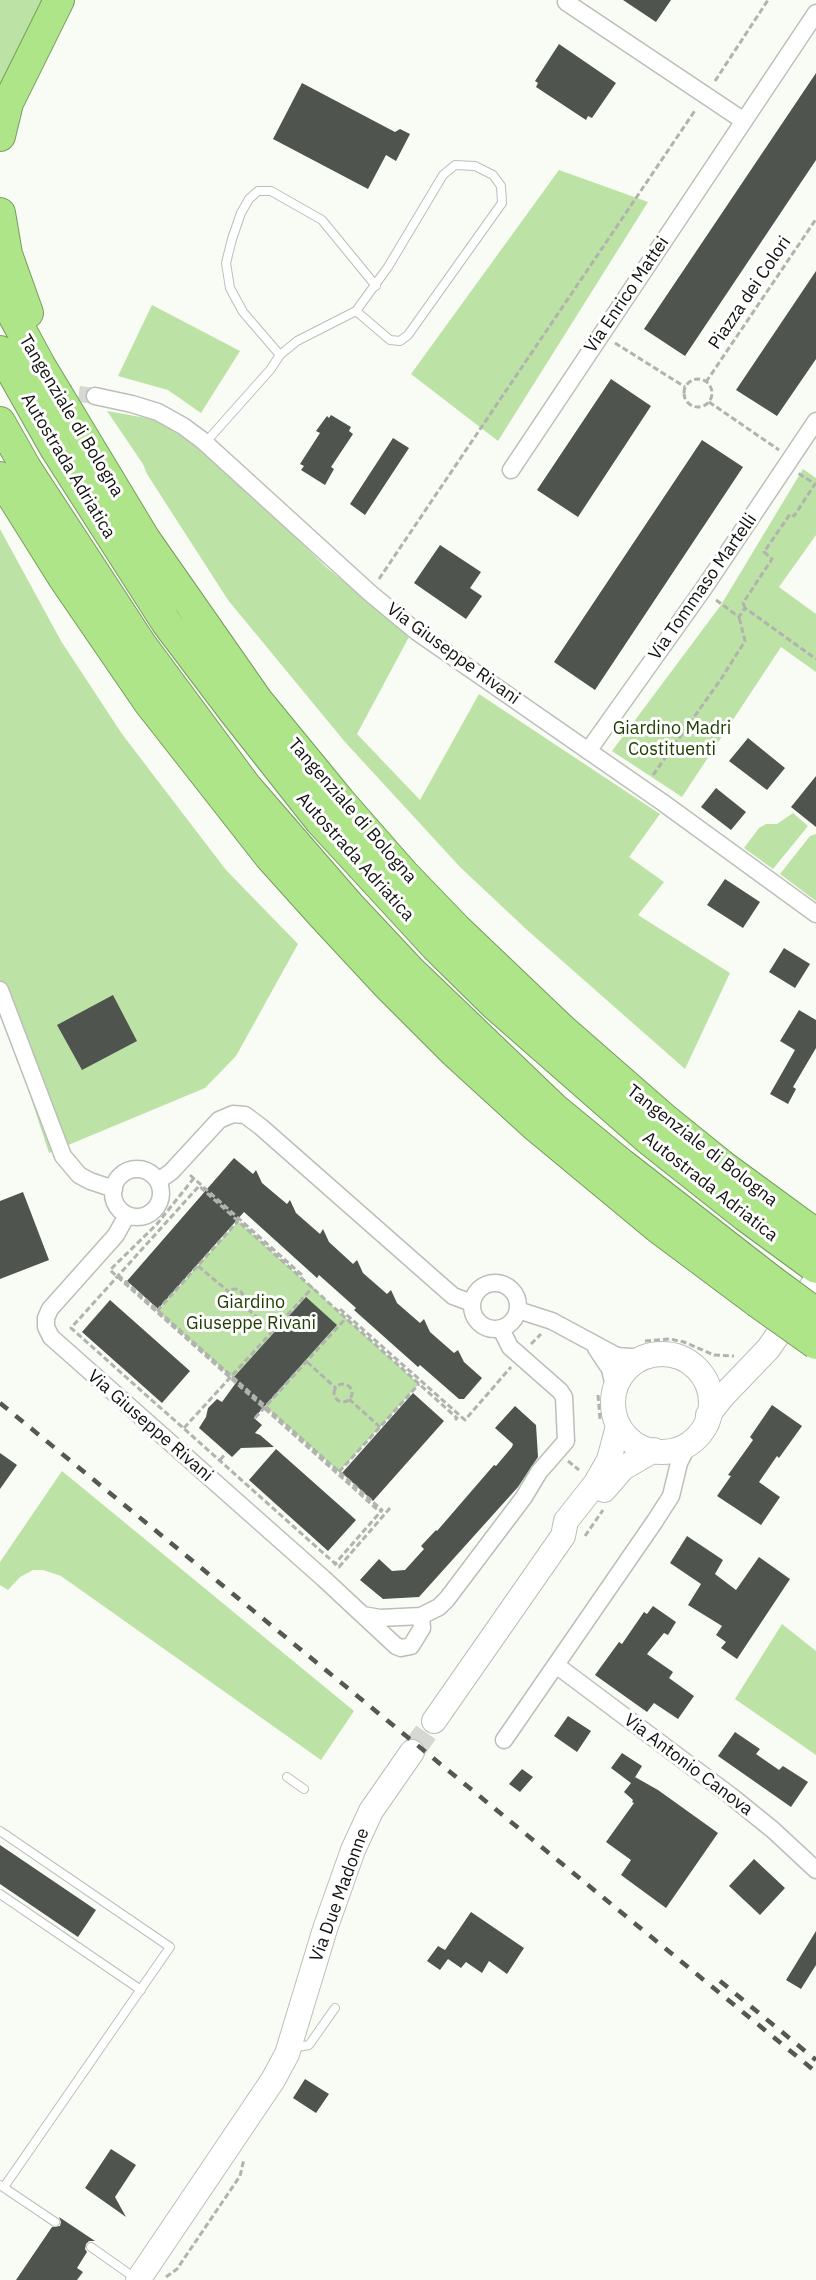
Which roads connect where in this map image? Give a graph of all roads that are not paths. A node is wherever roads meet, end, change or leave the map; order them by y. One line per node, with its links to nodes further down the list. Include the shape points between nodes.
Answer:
1 (59, 0): 5 (highway, via 8,104)
2 (566, 2): 4 (street)
3 (816, 13): 4 (street, Via Enrico Mattei)
4 (744, 121): 16 (street, Via Enrico Mattei)
5 (0, 136)
6 (0, 213): 18 (highway, via 7,254 24,306 53,364 163,550)
7 (376, 286): 9 (lane); 9 (lane, via 443,175 455,165 475,165 494,175 501,186 502,203 408,335 400,341 390,340); 11 (lane, via 322,220 271,191 258,190 241,213 226,263 230,288 243,312)
8 (0, 291): 18 (highway, Tangenziale di Bologna, via 93,454)
9 (356, 310): 11 (lane, via 297,341)
10 (0, 351): 25 (highway, Autostrada Adriatica, via 56,450 166,622 278,770 328,829 496,1006 649,1140 745,1216)
11 (280, 355): 15 (lane)
12 (95, 396): 15 (street, Via Giuseppe Rivani, via 158,412)
13 (816, 421): 19 (street, Via Tommaso Martelli)
14 (0, 422): 28 (highway, Autostrada Adriatica, via 141,644 246,786 350,906 410,970 554,1108)
15 (205, 443): 19 (street, Via Giuseppe Rivani, via 417,632)
16 (511, 470)
17 (0, 477): 28 (highway, via 149,703 261,846 390,988 535,1126 658,1228)
18 (174, 581): 25 (highway, Tangenziale di Bologna, via 258,701 397,866 456,928 603,1066)
19 (588, 751): 20 (street, Via Giuseppe Rivani)
20 (816, 914)
21 (0, 990): 23 (street, via 63,1156 79,1175)
22 (158, 1181): 23 (street, via 147,1171 133,1169 118,1178); 24 (street, via 161,1197 154,1210 141,1217); 29 (street, via 219,1119 245,1115 453,1296)
23 (114, 1189): 24 (street, via 116,1205)
24 (127, 1215): 45 (street, Via Giuseppe Rivani, via 116,1235 50,1310 46,1327 51,1337)
25 (806, 1238): 26 (highway, Autostrada Adriatica)
26 (816, 1268)
27 (816, 1280): 36 (main road, via 768,1349)
28 (764, 1291): 31 (highway, Autostrada Adriatica, bridge); 33 (highway, bridge)
29 (472, 1303): 30 (street, via 474,1295 486,1284 503,1284 515,1294); 32 (street, via 478,1323)
30 (518, 1310): 32 (street, via 511,1323); 34 (street, via 552,1321)
31 (816, 1313)
32 (501, 1329): 46 (street, via 507,1343 564,1397 567,1438 447,1599)
33 (816, 1344)
34 (594, 1345): 35 (street, via 617,1356); 38 (street, via 610,1369)
35 (643, 1350): 37 (main road); 38 (main road)
36 (746, 1359): 37 (main road, via 745,1368 725,1371); 39 (main road)
37 (692, 1363): 39 (main road, via 704,1377 710,1394)
38 (606, 1391): 40 (main road, via 612,1403)
39 (708, 1415): 41 (main road, via 699,1435)
40 (610, 1425): 42 (main road, via 633,1442); 44 (main road, via 609,1460 566,1521)
41 (688, 1443): 42 (main road, via 670,1451); 43 (street)
42 (655, 1451): 43 (street, via 669,1476); 44 (main road, via 617,1473 576,1530)
43 (666, 1504): 47 (street)
44 (563, 1536): 48 (main road)
45 (363, 1614): 46 (street, via 380,1618); 46 (street, Via Giuseppe Rivani, via 402,1648 411,1646 420,1634)
46 (421, 1616)
47 (556, 1665): 49 (street); 54 (street, Via Antonio Canova, via 740,1803)
48 (434, 1721)
49 (504, 1740)
50 (412, 1752): 58 (main road, Via Due Madonne, via 371,1811 353,1850)
51 (286, 1777): 52 (lane)
52 (304, 1789)
53 (0, 1831): 56 (lane, via 170,1947)
54 (816, 1870)
55 (0, 1894): 56 (lane)
56 (141, 1990): 59 (lane)
57 (335, 2008): 58 (lane, via 309,2045)
58 (289, 2048): 62 (main road, Via Due Madonne, via 273,2080)
59 (2, 2186): 60 (lane)
60 (55, 2222)
61 (91, 2247): 62 (lane)
62 (138, 2280)

